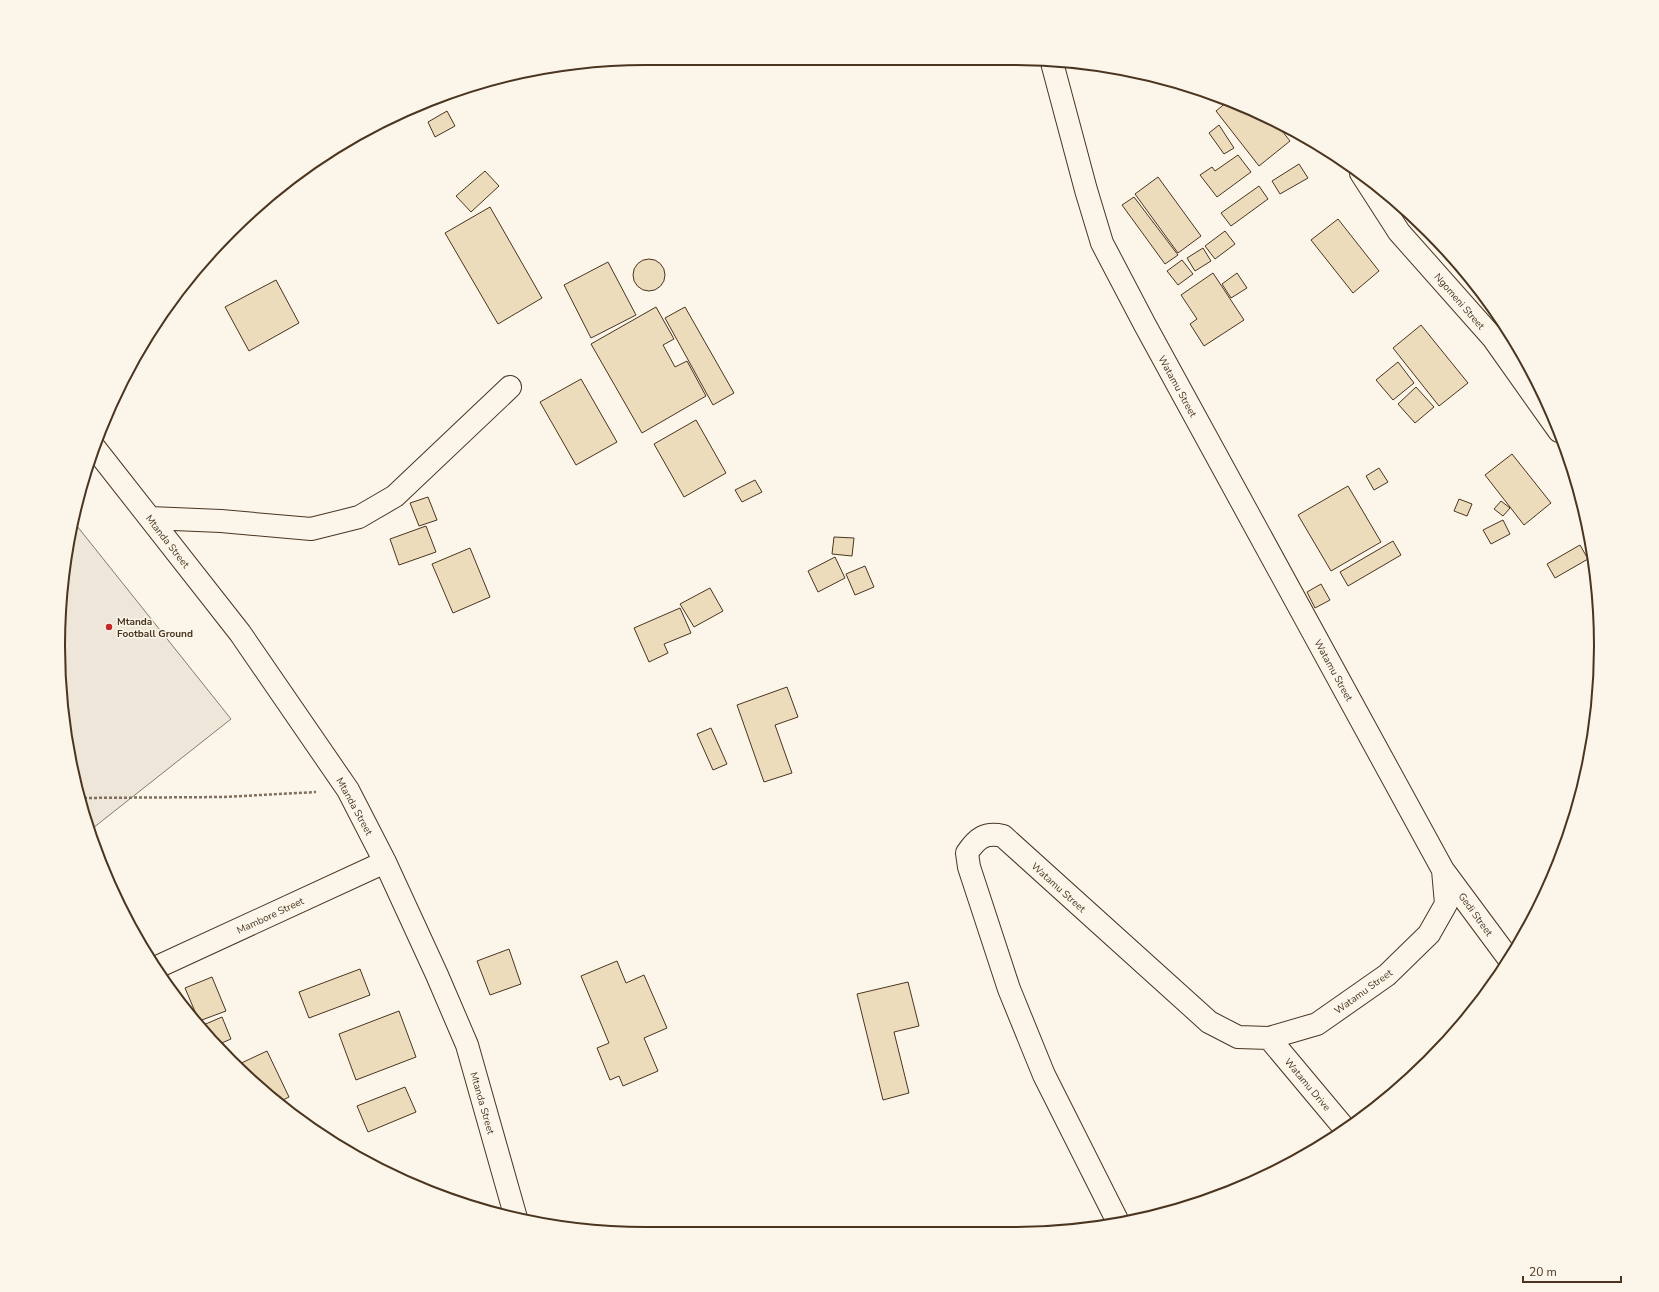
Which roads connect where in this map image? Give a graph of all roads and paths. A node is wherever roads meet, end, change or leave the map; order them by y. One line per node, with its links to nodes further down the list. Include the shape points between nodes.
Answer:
1 (1053, 66): 10 (street, Watamu Street, via 1102,243)
2 (1371, 189): 4 (street, Ngomeni Street, via 1400,232 1493,338)
3 (510, 387): 6 (street, via 395,496 359,517 311,529)
4 (1543, 408)
5 (98, 453): 6 (street, Mtanda Street)
6 (150, 518): 7 (street, Mtanda Street, via 240,633)
7 (348, 790): 8 (path, via 224,797); 9 (street, Mtanda Street)
8 (86, 798)
9 (385, 862): 12 (street, Mambore Street); 15 (street, Mtanda Street, via 466,1045)
10 (1443, 870): 11 (street, Gedi Street); 13 (street, Watamu Street, via 1446,904 1429,934 1387,975 1317,1024)
11 (1505, 954)
12 (161, 965)
13 (1269, 1038): 14 (street, Watamu Drive); 16 (street, Watamu Street, via 1238,1037 1209,1022 1003,836 992,834 976,840 967,853 969,867 1009,989 1044,1075)
14 (1342, 1125)
15 (514, 1211)
16 (1116, 1218)

